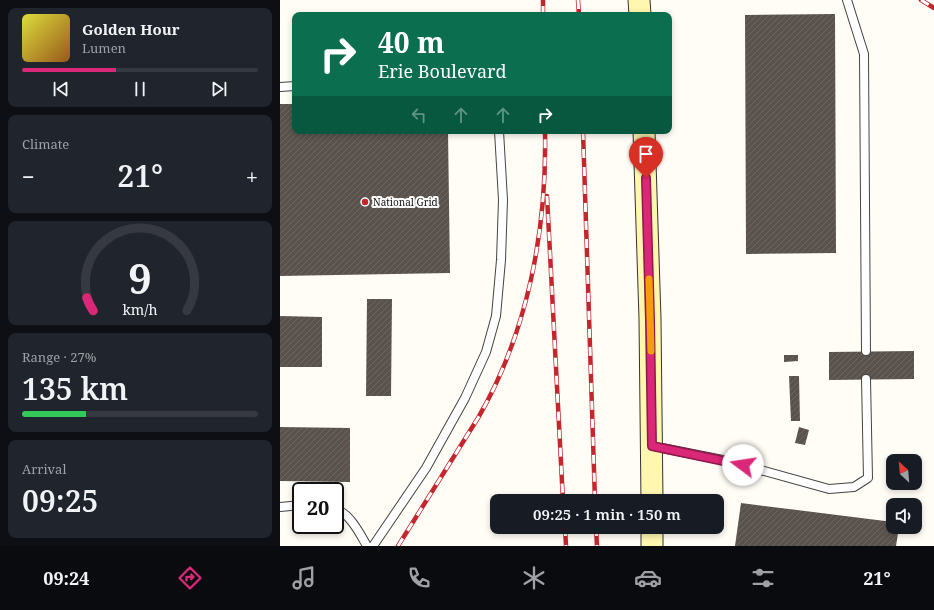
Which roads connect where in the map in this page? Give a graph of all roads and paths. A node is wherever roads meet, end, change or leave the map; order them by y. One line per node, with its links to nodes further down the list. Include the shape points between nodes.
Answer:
1 (639, 0): 3 (street)
2 (847, 0): 8 (lane, via 864,54)
3 (640, 12)
4 (292, 86): 5 (lane)
5 (280, 87)
6 (499, 134): 17 (lane, via 503,200 501,260 496,316 486,352 465,398 426,468)
7 (644, 134): 10 (street)
8 (866, 351)
9 (866, 379): 10 (lane, via 868,478 854,487 829,489 728,461)
10 (652, 446): 11 (street)
11 (652, 494)
12 (292, 506): 13 (lane)
13 (280, 507)
14 (344, 516): 16 (lane, via 353,524)
15 (652, 534): 18 (street)
16 (367, 546)
17 (373, 546)
18 (652, 546)

